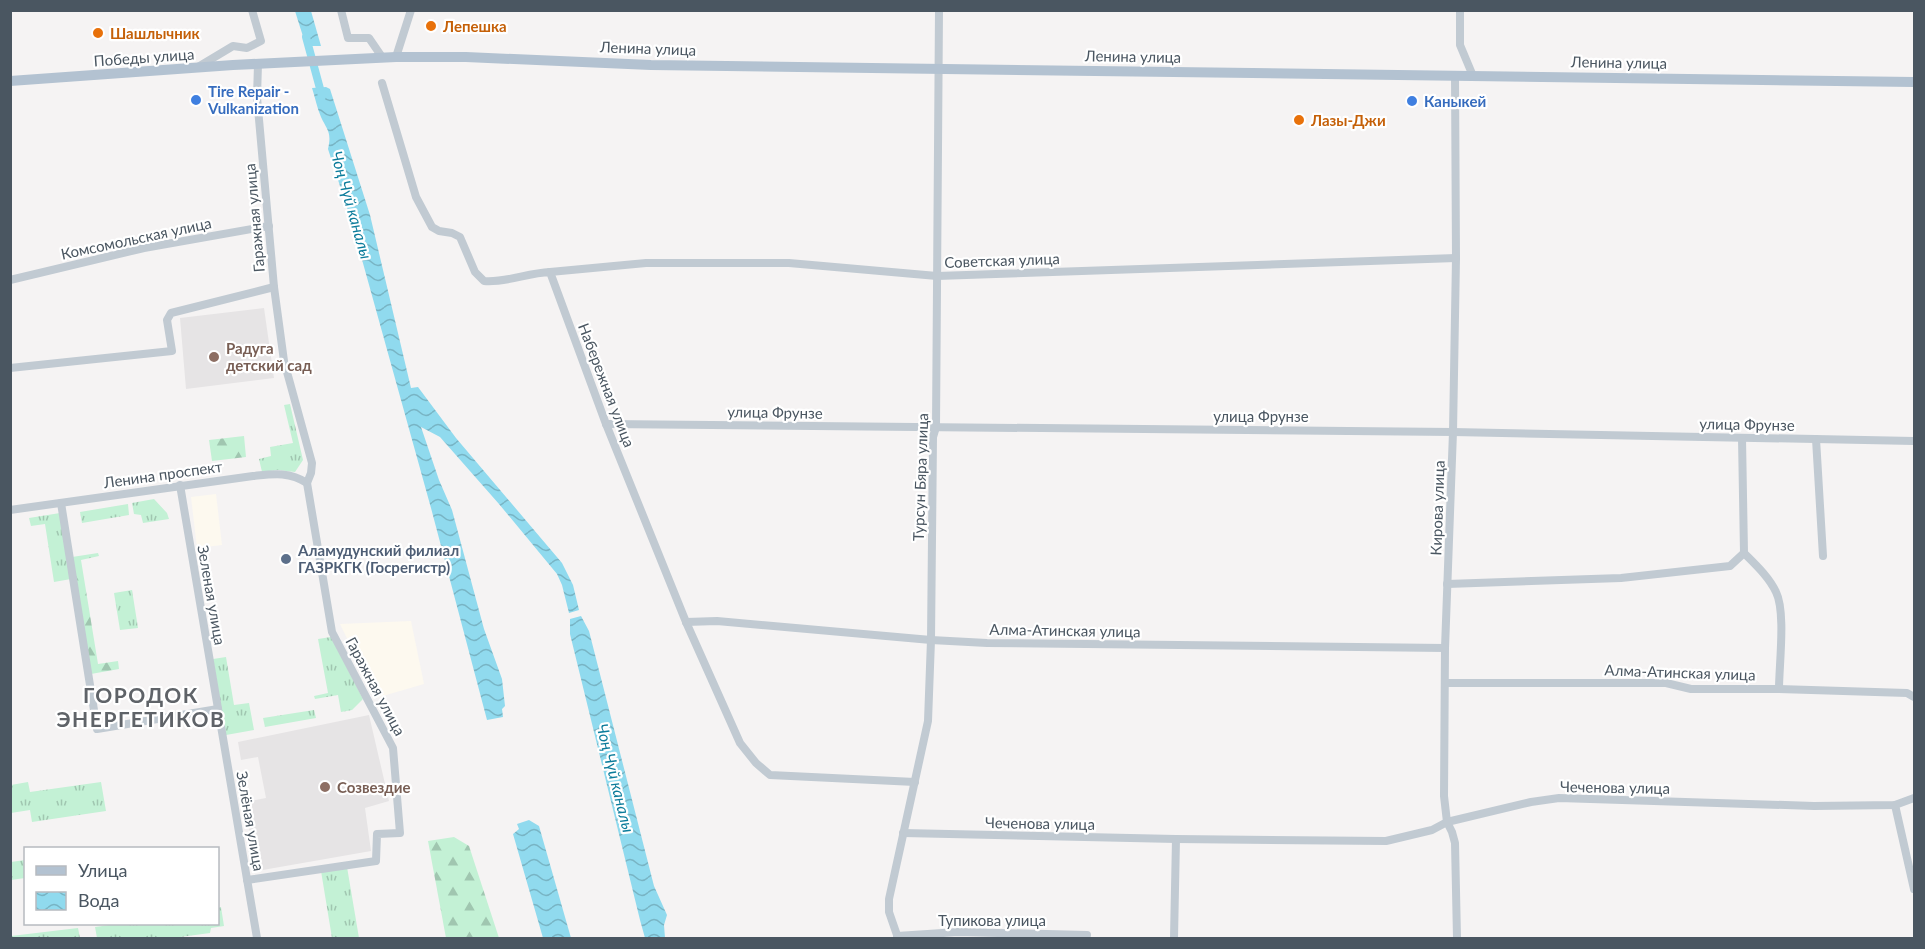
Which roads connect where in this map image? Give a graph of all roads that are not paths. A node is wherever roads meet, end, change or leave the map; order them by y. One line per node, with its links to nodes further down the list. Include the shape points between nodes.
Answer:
1 (252, 10): 10 (street, via 261,41 247,48 233,46)
2 (341, 10): 6 (street, via 348,38 369,38)
3 (411, 10): 7 (street)
4 (939, 10): 11 (street, Турсун Бяра улица)
5 (1460, 10): 13 (street, via 1460,45)
6 (382, 57): 7 (main road, Ленина улица); 8 (main road, Ленина улица)
7 (396, 57): 11 (main road, Ленина улица)
8 (280, 62): 9 (main road, Победы улица)
9 (258, 64): 10 (main road, Победы улица); 17 (street, Гаражная улица, via 257,97)
10 (195, 68): 14 (main road, Победы улица)
11 (939, 68): 12 (main road, Ленина улица); 20 (street, Турсун Бяра улица)
12 (1455, 76): 13 (main road, Ленина улица); 18 (street, Кирова улица)
13 (1473, 76): 15 (main road, Ленина улица)
14 (10, 81)
15 (1914, 82)
16 (382, 83): 19 (street, via 416,197 432,227 460,237 475,272 484,281)
17 (268, 226): 21 (street, Комсомольская улица, via 144,248); 22 (street, Гаражная улица)
18 (1456, 258): 20 (street, Советская улица); 26 (street, Кирова улица)
19 (550, 272): 20 (street, Советская улица, via 646,264 789,262); 24 (street, Набережная улица)
20 (937, 276): 25 (street, Турсун Бяра улица)
21 (10, 280)
22 (274, 287): 23 (street, via 171,313 166,320 172,351); 30 (street, Гаражная улица, via 284,361 312,463)
23 (10, 368)
24 (606, 424): 25 (street, улица Фрунзе); 37 (street, Набережная улица)
25 (936, 427): 26 (street, улица Фрунзе); 38 (street, Турсун Бяра улица)
26 (1453, 432): 27 (street, улица Фрунзе); 36 (street, Кирова улица)
27 (1743, 438): 28 (street, улица Фрунзе); 34 (street)
28 (1816, 439): 29 (street, улица Фрунзе); 35 (street)
29 (1914, 441)
30 (307, 483): 31 (street, Ленина проспект, via 279,473); 50 (street, Гаражная улица, via 332,632 393,748 400,832 377,834 376,861)
31 (180, 485): 32 (street, Ленина проспект); 43 (street, Зеленая улица)
32 (61, 503): 33 (street, Ленина проспект); 43 (street, via 97,729)
33 (10, 510)
34 (1744, 553): 36 (street, via 1730,566 1621,578); 41 (street, via 1765,574 1777,594 1781,613)
35 (1823, 556)
36 (1447, 584): 39 (street, Кирова улица)
37 (686, 622): 38 (street, Алма-Атинская улица, via 717,621); 44 (street, Набережная улица, via 740,743 770,775)
38 (931, 640): 39 (street, Алма-Атинская улица); 44 (street, Турсун Бяра улица, via 928,722)
39 (1445, 648): 40 (street, Кирова улица)
40 (1444, 683): 41 (street, Алма-Атинская улица, via 1666,683 1691,689); 47 (street, Кирова улица)
41 (1779, 689): 42 (street, Алма-Атинская улица, via 1907,693)
42 (1914, 697)
43 (218, 709): 50 (street, Зелёная улица)
44 (915, 782): 48 (street, Турсун Бяра улица)
45 (1914, 798): 46 (street, Чеченова улица)
46 (1895, 805): 47 (street, Чеченова улица, via 1558,798); 51 (street)
47 (1447, 822): 49 (street, Чеченова улица, via 1432,830 1386,841); 56 (street, Кирова улица, via 1455,843)
48 (903, 833): 49 (street, Чеченова улица); 53 (street, Турсун Бяра улица, via 889,900)
49 (1176, 839): 55 (street)
50 (248, 880): 54 (street, Зелёная улица)
51 (1914, 889)
52 (1087, 935): 53 (street, Тупикова улица, via 958,932)
53 (898, 937)
54 (257, 939)
55 (1174, 939)
56 (1457, 939)

